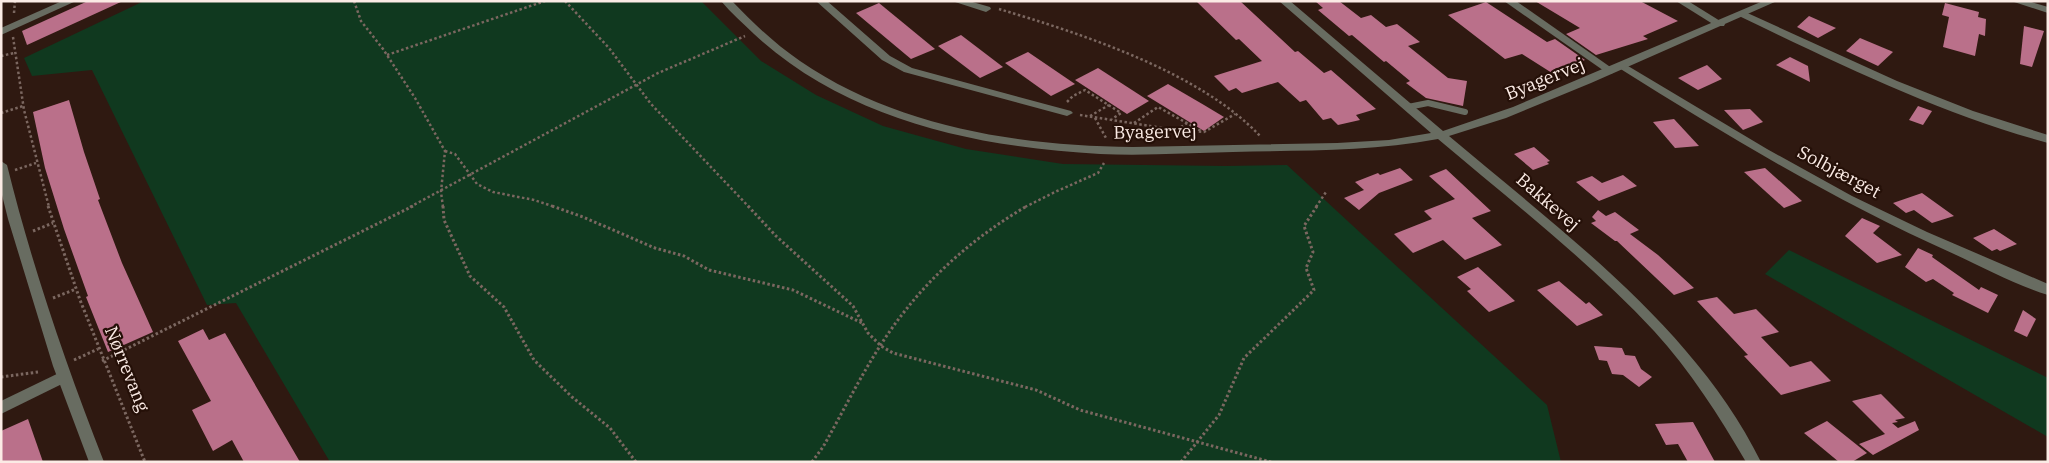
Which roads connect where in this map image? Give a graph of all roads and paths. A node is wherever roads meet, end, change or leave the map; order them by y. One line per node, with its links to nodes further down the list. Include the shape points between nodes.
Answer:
1 (16, 1): 18 (path, Nørrevang)
2 (71, 1): 18 (street)
3 (354, 1): 22 (path, via 361,21)
4 (545, 1): 22 (path)
5 (565, 1): 26 (path)
6 (726, 1): 20 (street, Byagervej)
7 (821, 1): 30 (street, via 886,58 908,70)
8 (957, 1): 14 (street)
9 (1284, 1): 29 (street, Bakkevej)
10 (1509, 1): 25 (street, Byagervej)
11 (1681, 1): 17 (street)
12 (1772, 1): 16 (street, Byagervej)
13 (2016, 1): 15 (street)
14 (986, 9): 33 (path, via 1012,12 1125,53 1191,84)
15 (2048, 10)
16 (1743, 14): 17 (street, Byagervej); 41 (street, via 1844,63 1918,94)
17 (1720, 24): 24 (street, Byagervej)
18 (13, 26): 19 (street); 21 (path, Nørrevang)
19 (1, 32)
20 (758, 32): 26 (path, via 658,73); 43 (street, Byagervej, via 776,50 838,89 920,122 1038,146)
21 (14, 53): 23 (path); 28 (path, Nørrevang)
22 (387, 55): 44 (path)
23 (1, 56)
24 (1624, 66): 25 (street, Byagervej); 53 (street, Solbjærget, via 1749,144 1848,198 1962,254)
25 (1611, 71): 40 (street, Byagervej, via 1502,115)
26 (638, 85): 47 (path); 55 (path, via 651,104 776,236 853,306)
27 (1109, 105): 30 (path, via 1085,90 1073,96); 34 (path); 35 (path, via 1121,113)
28 (23, 106): 32 (path); 45 (path, Nørrevang)
29 (1408, 107): 31 (lane, via 1428,104); 40 (street, Bakkevej)
30 (1063, 112): 34 (path)
31 (1466, 112)
32 (1, 113)
33 (1236, 114): 39 (path); 42 (path)
34 (1092, 117): 35 (path); 43 (path)
35 (1111, 120): 36 (path)
36 (1134, 123): 37 (path, via 1158,107); 38 (path)
37 (1187, 123): 38 (path); 39 (path)
38 (1176, 130): 39 (path)
39 (1204, 132)
40 (1441, 134): 42 (street, Byagervej, via 1400,142); 69 (street, Bakkevej, via 1593,265 1659,328 1729,420)
41 (2048, 139)
42 (1270, 148): 43 (street, Byagervej)
43 (1107, 150): 56 (path, via 1098,173 1032,203 977,240 926,286)
44 (444, 151): 47 (path, via 455,154); 48 (path)
45 (36, 163): 46 (path); 50 (path, Nørrevang)
46 (2, 170): 51 (street)
47 (470, 176): 48 (path); 55 (path, via 477,184 493,192 534,200 583,217 656,248 684,256 709,270 792,290)
48 (441, 192): 58 (path); 65 (path, via 444,220 470,276 504,307 534,360 610,428)
49 (1326, 192): 62 (path, via 1304,226 1312,252 1306,268 1314,290 1244,358 1219,415)
50 (53, 223): 51 (path); 52 (path, Nørrevang)
51 (19, 236): 54 (street)
52 (76, 289): 54 (path); 57 (path, Nørrevang)
53 (2048, 290)
54 (40, 304): 59 (street)
55 (863, 323): 56 (path)
56 (881, 346): 62 (path, via 893,353 1036,390 1080,410); 66 (path)
57 (98, 349): 58 (path, Nørrevang); 59 (path)
58 (102, 360): 64 (path, Nørrevang)
59 (61, 372): 60 (path); 61 (street); 63 (street)
60 (1, 376)
61 (1, 408)
62 (1198, 441): 67 (path); 68 (path)
63 (97, 462)
64 (145, 462)
65 (636, 462)
66 (812, 462)
67 (1181, 462)
68 (1271, 462)
69 (1754, 462)

